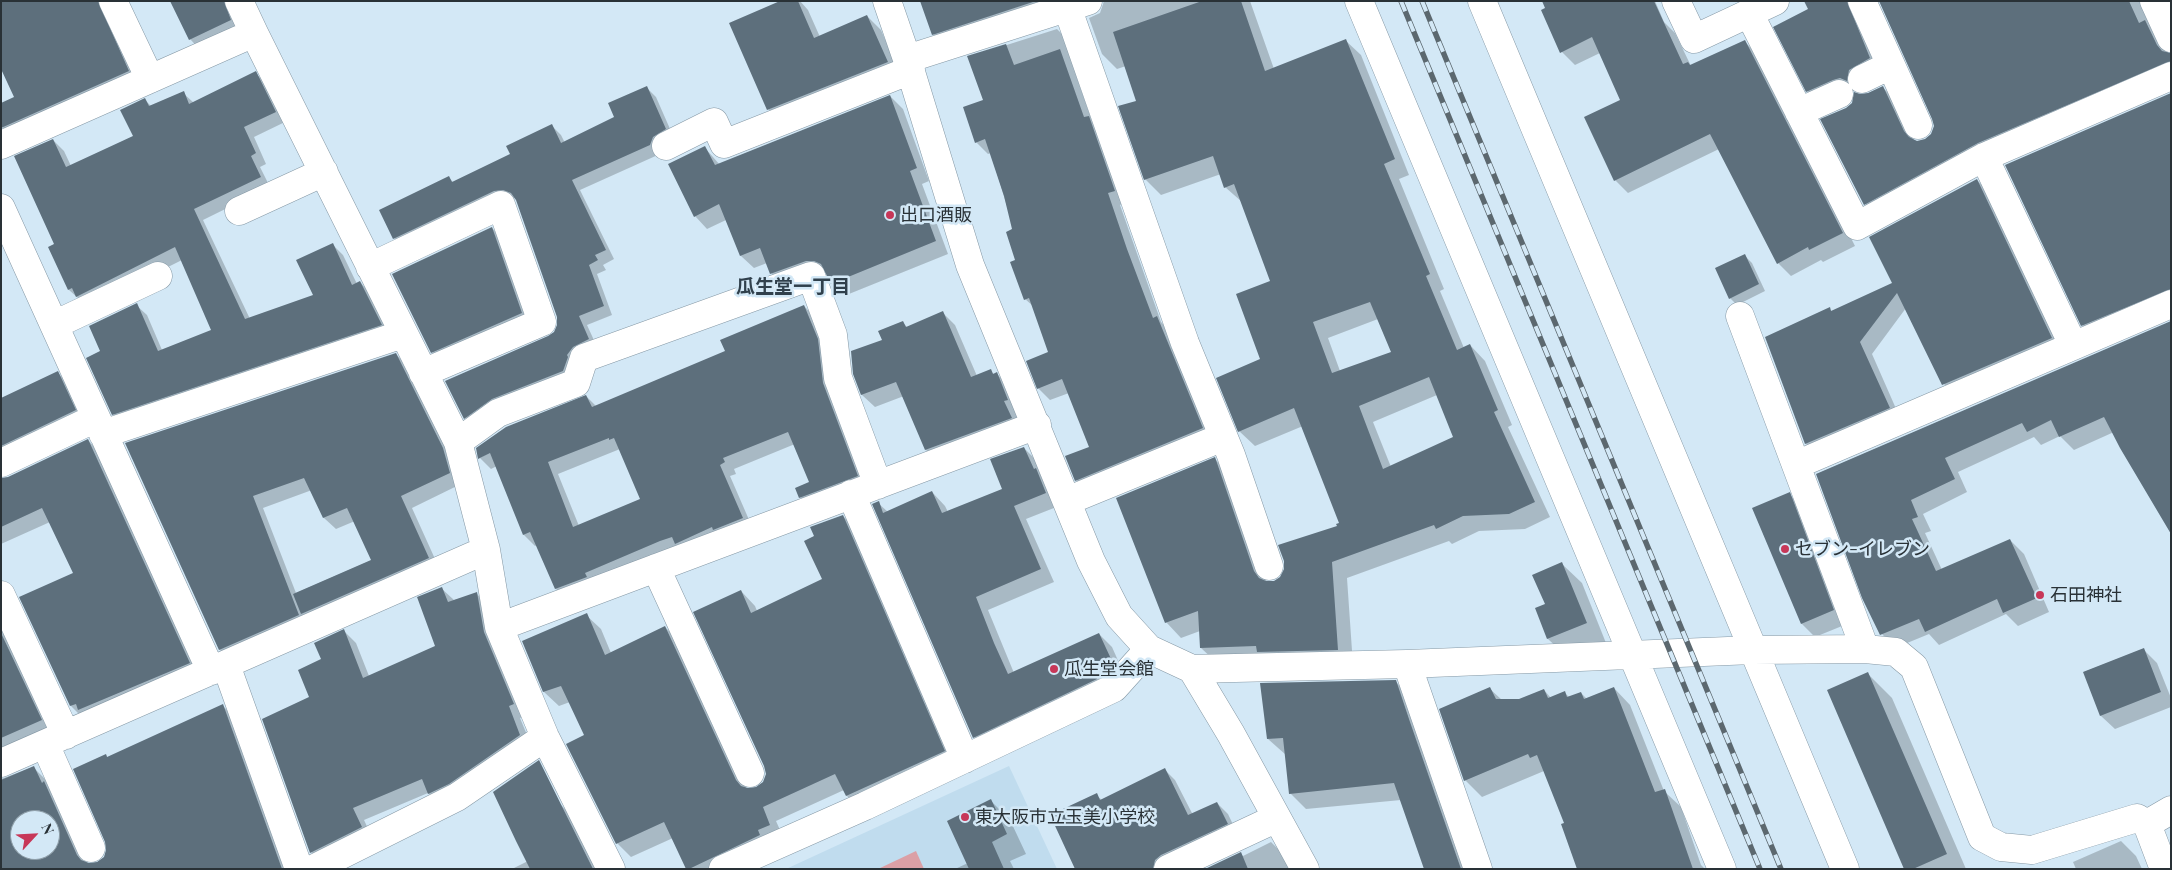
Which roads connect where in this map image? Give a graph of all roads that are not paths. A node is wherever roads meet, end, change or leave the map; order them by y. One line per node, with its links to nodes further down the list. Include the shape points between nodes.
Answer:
1 (113, 1): 16 (street)
2 (239, 1): 12 (street)
3 (887, 1): 14 (street)
4 (1359, 1): 53 (street)
5 (1482, 1): 52 (street)
6 (1676, 1): 11 (street, via 1694,39)
7 (1775, 1): 11 (street)
8 (1862, 1): 15 (street)
9 (2154, 1): 13 (street)
10 (1074, 4): 14 (street); 38 (street, via 1185,343)
11 (1749, 13): 20 (street)
12 (254, 33): 16 (street); 25 (street)
13 (2171, 38)
14 (909, 64): 23 (street, via 724,144 714,122); 37 (street, via 970,265)
15 (1891, 66): 17 (street); 21 (street)
16 (150, 79): 22 (street)
17 (1862, 80)
18 (2170, 80): 24 (street)
19 (1839, 94): 20 (street)
20 (1799, 112): 24 (street, via 1857,226)
21 (1918, 126)
22 (1, 145)
23 (666, 146)
24 (1984, 156): 34 (street)
25 (324, 172): 27 (street); 28 (street)
26 (1, 208): 32 (street)
27 (239, 211)
28 (370, 267): 33 (street); 35 (street, via 501,205 542,322)
29 (158, 276): 32 (street)
30 (2171, 304): 34 (street)
31 (1740, 316): 41 (street)
32 (54, 325): 36 (street)
33 (403, 334): 35 (street); 36 (street)
34 (2073, 346): 41 (street)
35 (423, 373): 39 (street)
36 (100, 426): 40 (street); 55 (street)
37 (1036, 426): 42 (street); 44 (street)
38 (1223, 437): 44 (street); 46 (street)
39 (458, 442): 42 (street, via 498,413 576,384 584,358 811,276 834,335 838,378); 45 (street)
40 (1, 463)
41 (1796, 465): 50 (street)
42 (878, 485): 43 (street)
43 (851, 494): 47 (street); 59 (street)
44 (1067, 500): 51 (street, via 1091,561 1120,616)
45 (486, 550): 49 (street); 55 (street)
46 (1269, 566)
47 (656, 568): 49 (street); 61 (street)
48 (1, 596): 58 (street)
49 (500, 627): 57 (street)
50 (1865, 649): 52 (street); 64 (street, via 1896,652 1914,667 1982,837 2001,847 2032,850 2137,818)
51 (1149, 650): 56 (street); 59 (street, via 1114,688)
52 (1752, 650): 53 (street); 74 (street)
53 (1632, 654): 54 (street); 73 (street)
54 (1407, 664): 56 (street); 72 (street)
55 (218, 668): 58 (street); 66 (street)
56 (1192, 669): 63 (street)
57 (545, 737): 67 (street, via 457,797); 68 (street)
58 (56, 739): 60 (street); 65 (street)
59 (965, 759): 69 (street)
60 (1, 763)
61 (750, 773)
62 (2171, 810): 64 (street)
63 (1277, 818): 70 (street); 71 (street)
64 (2147, 824): 75 (street)
65 (91, 848)
66 (299, 869)
67 (313, 869)
68 (611, 869)
69 (723, 869)
70 (1168, 869)
71 (1305, 869)
72 (1478, 869)
73 (1722, 869)
74 (1845, 869)
75 (2164, 869)

